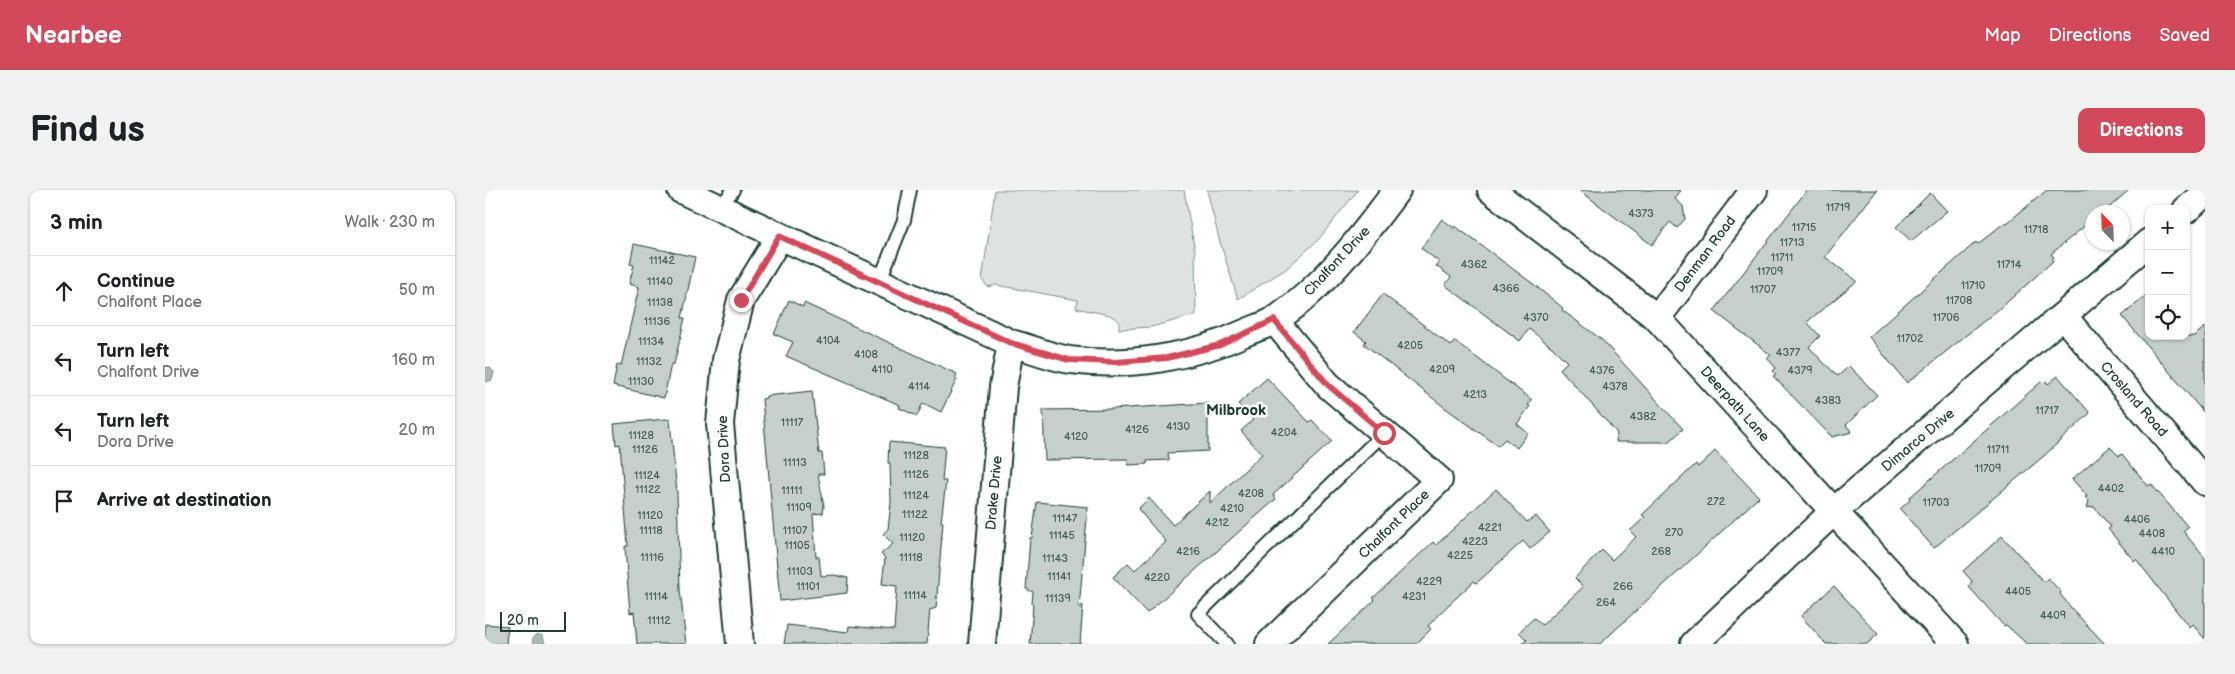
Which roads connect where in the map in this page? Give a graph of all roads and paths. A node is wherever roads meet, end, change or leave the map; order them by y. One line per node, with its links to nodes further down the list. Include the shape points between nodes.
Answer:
1 (681, 190): 7 (street, Chalfont Drive)
2 (910, 190): 11 (lane, via 904,220)
3 (1397, 190): 14 (street, Chalfont Drive, via 1341,261 1313,289)
4 (1491, 190): 13 (street, Deerpath Lane)
5 (1754, 190): 13 (street, Denman Road)
6 (2205, 193): 8 (street)
7 (726, 199): 9 (street, Chalfont Drive)
8 (2190, 206)
9 (779, 236): 11 (street, Chalfont Drive); 19 (street, Dora Drive, via 741,300 726,360 720,424)
10 (2145, 245): 12 (street, Dimarco Drive)
11 (879, 282): 15 (street, Chalfont Drive)
12 (2063, 316): 17 (street, Crosland Road); 18 (street, Dimarco Drive)
13 (1657, 318): 18 (street, Deerpath Lane)
14 (1274, 320): 15 (street, Chalfont Drive, via 1220,345 1167,358 1116,362 1069,360); 16 (street, Chalfont Place, via 1328,385)
15 (1011, 343): 20 (street, Drake Drive, via 1003,388)
16 (1384, 433): 21 (lane, via 1198,614); 22 (street, Chalfont Place, via 1439,480)
17 (2205, 482)
18 (1833, 512): 23 (street, Dimarco Drive); 24 (street, Deerpath Lane)
19 (740, 644)
20 (982, 644)
21 (1227, 644)
22 (1269, 644)
23 (1693, 644)
24 (1955, 644)

